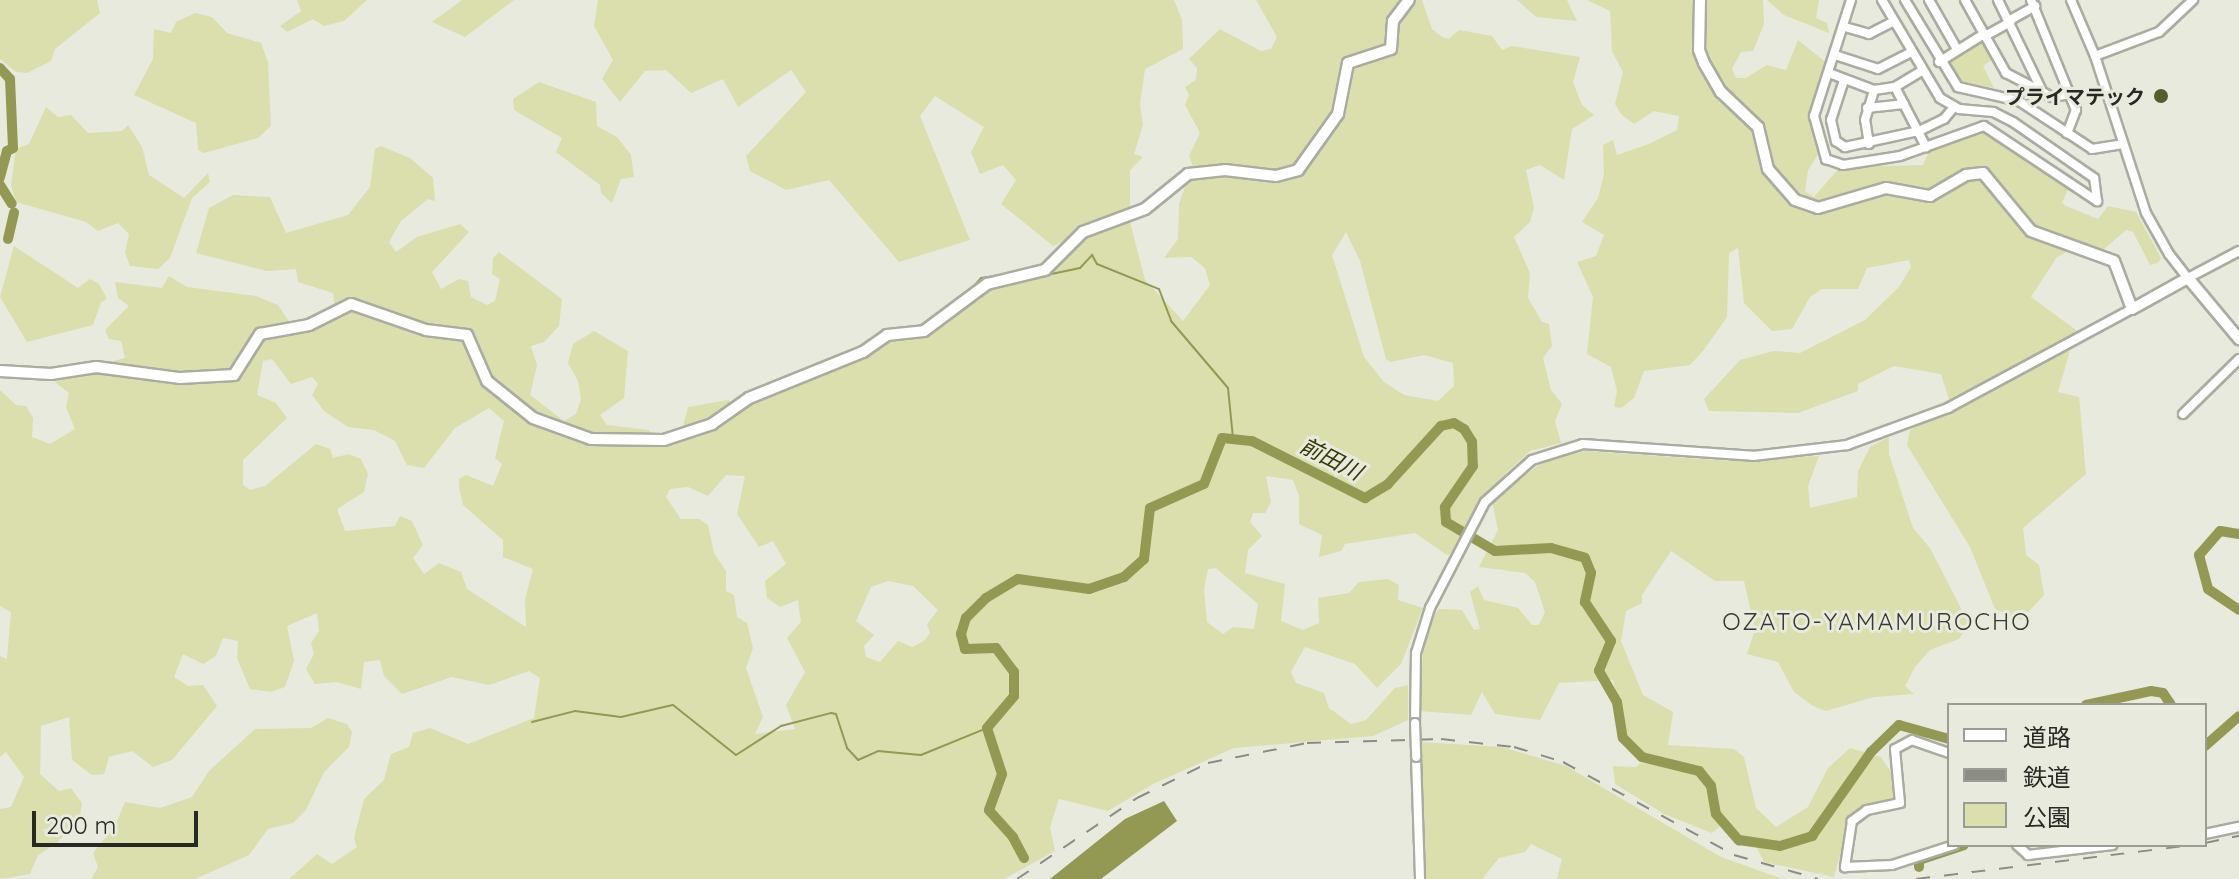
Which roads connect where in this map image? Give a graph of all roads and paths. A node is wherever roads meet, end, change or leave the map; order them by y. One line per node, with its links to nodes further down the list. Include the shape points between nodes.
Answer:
1 (1409, 0): 46 (main road, via 1394,18 1391,49 1348,63 1338,114 1298,170 1276,176 1225,170 1188,174 1145,209 1083,232 1045,270 987,284 924,331 887,335 863,352 749,398 712,424 664,440 591,439 533,418 487,381 467,335 426,330 351,304 309,325 260,334 250,344 244,366 231,376 180,378 96,367 51,374)
2 (1700, 0): 43 (main road, via 1699,50 1704,63 1721,92 1758,127 1768,169 1795,200 1818,208 1886,188 1930,196 1966,175 1983,173 2031,231 2114,261)
3 (1851, 0): 14 (street)
4 (1882, 0): 12 (street)
5 (1905, 0): 20 (street)
6 (1929, 0): 16 (street)
7 (1965, 0): 15 (street)
8 (1998, 0): 13 (street)
9 (2071, 0): 19 (street)
10 (2193, 0): 19 (street, via 2159,32)
11 (2033, 3): 13 (street); 28 (street)
12 (1894, 21): 14 (street, via 1869,34); 17 (street)
13 (2010, 21): 15 (street); 26 (street)
14 (1845, 27): 18 (street)
15 (1985, 35): 16 (street); 26 (street, via 2006,73)
16 (1957, 49): 20 (street)
17 (1911, 52): 18 (street, via 1878,69); 21 (street)
18 (1835, 55): 22 (street)
19 (2095, 56): 37 (street)
20 (1938, 61): 21 (street); 27 (street, via 1958,87)
21 (1922, 70): 24 (street); 30 (street, via 1935,93)
22 (1829, 73): 23 (street); 40 (street, via 1814,121 1821,152)
23 (1844, 80): 25 (street); 38 (street, via 1831,115)
24 (1895, 87): 25 (street); 29 (street)
25 (1874, 90): 31 (street)
26 (2041, 90): 28 (street, via 2052,97)
27 (1978, 91): 32 (street); 35 (street, via 2019,101)
28 (2071, 94): 35 (street, via 2076,115)
29 (1904, 104): 31 (street); 34 (street)
30 (1954, 107): 32 (street); 34 (street, via 1944,119)
31 (1867, 108): 36 (street)
32 (1978, 110): 33 (street); 33 (street, via 2013,122 2094,178 2097,201 1993,129)
33 (1979, 126): 39 (street)
34 (1919, 131): 36 (street); 39 (street)
35 (2067, 133): 37 (street, via 2097,150)
36 (1869, 144): 38 (street)
37 (2123, 144): 42 (street, via 2146,213)
38 (1841, 145): 40 (street)
39 (1926, 147): 40 (street, via 1847,165)
40 (1830, 162)
41 (2239, 251): 42 (street)
42 (2188, 278): 43 (main road); 44 (main road)
43 (2132, 309): 54 (street, bridge, via 1948,408 1847,445 1753,456 1595,444 1555,450 1510,475 1475,521 1419,637 1415,723)
44 (2239, 339)
45 (2239, 359): 47 (street)
46 (0, 371)
47 (2183, 414)
48 (1947, 752): 51 (street, via 1912,740 1895,749 1900,803 1867,810 1852,821 1845,867 1889,866)
49 (2239, 827): 50 (street)
50 (2207, 834)
51 (1948, 847)
52 (2019, 847): 53 (street, via 2028,855)
53 (2095, 847)
54 (1420, 879)

